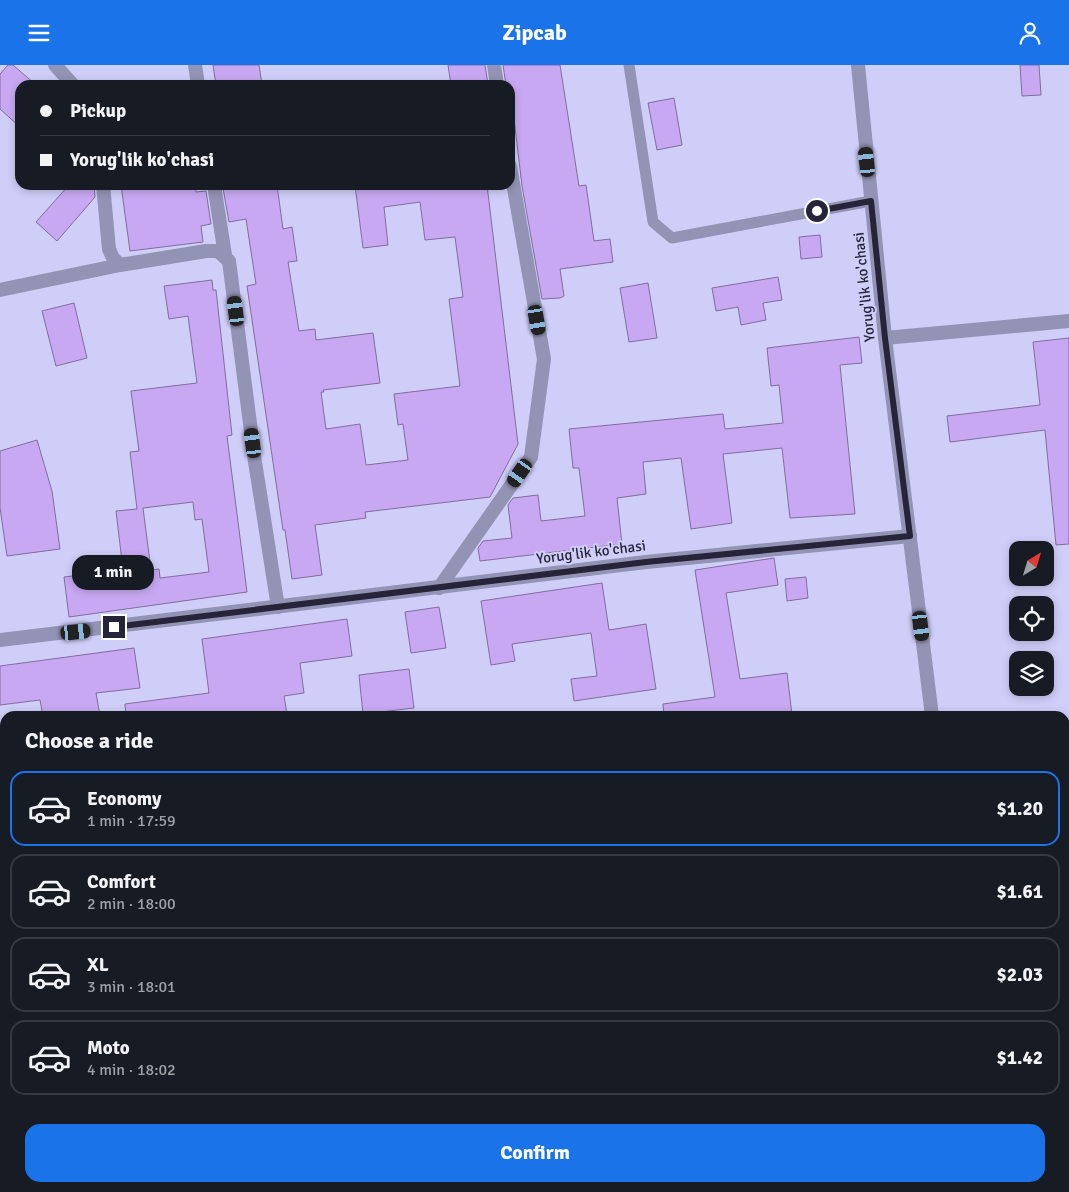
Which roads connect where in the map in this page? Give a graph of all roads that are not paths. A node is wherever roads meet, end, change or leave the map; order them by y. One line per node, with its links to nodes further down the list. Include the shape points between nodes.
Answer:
1 (56, 65): 6 (street)
2 (195, 65): 7 (street)
3 (494, 65): 8 (street)
4 (629, 65): 12 (lane, via 653,222 672,238)
5 (858, 65): 12 (street, Yorug'lik ko'chasi)
6 (69, 80)
7 (197, 80)
8 (496, 80)
9 (104, 190): 14 (street, via 110,249 112,258)
10 (215, 190): 13 (street)
11 (514, 190): 19 (street, via 544,359 531,457)
12 (871, 201): 17 (street, Yorug'lik ko'chasi)
13 (225, 255): 14 (street, via 206,251); 20 (street, via 231,273 255,462)
14 (120, 265): 15 (street)
15 (0, 290)
16 (1069, 321): 17 (street)
17 (885, 338): 18 (street, Yorug'lik ko'chasi)
18 (910, 536): 19 (street, Yorug'lik ko'chasi, via 646,562); 22 (street, Yorug'lik ko'chasi)
19 (439, 588): 20 (street, Yorug'lik ko'chasi)
20 (278, 607): 21 (street, Yorug'lik ko'chasi)
21 (0, 640)
22 (931, 711)

